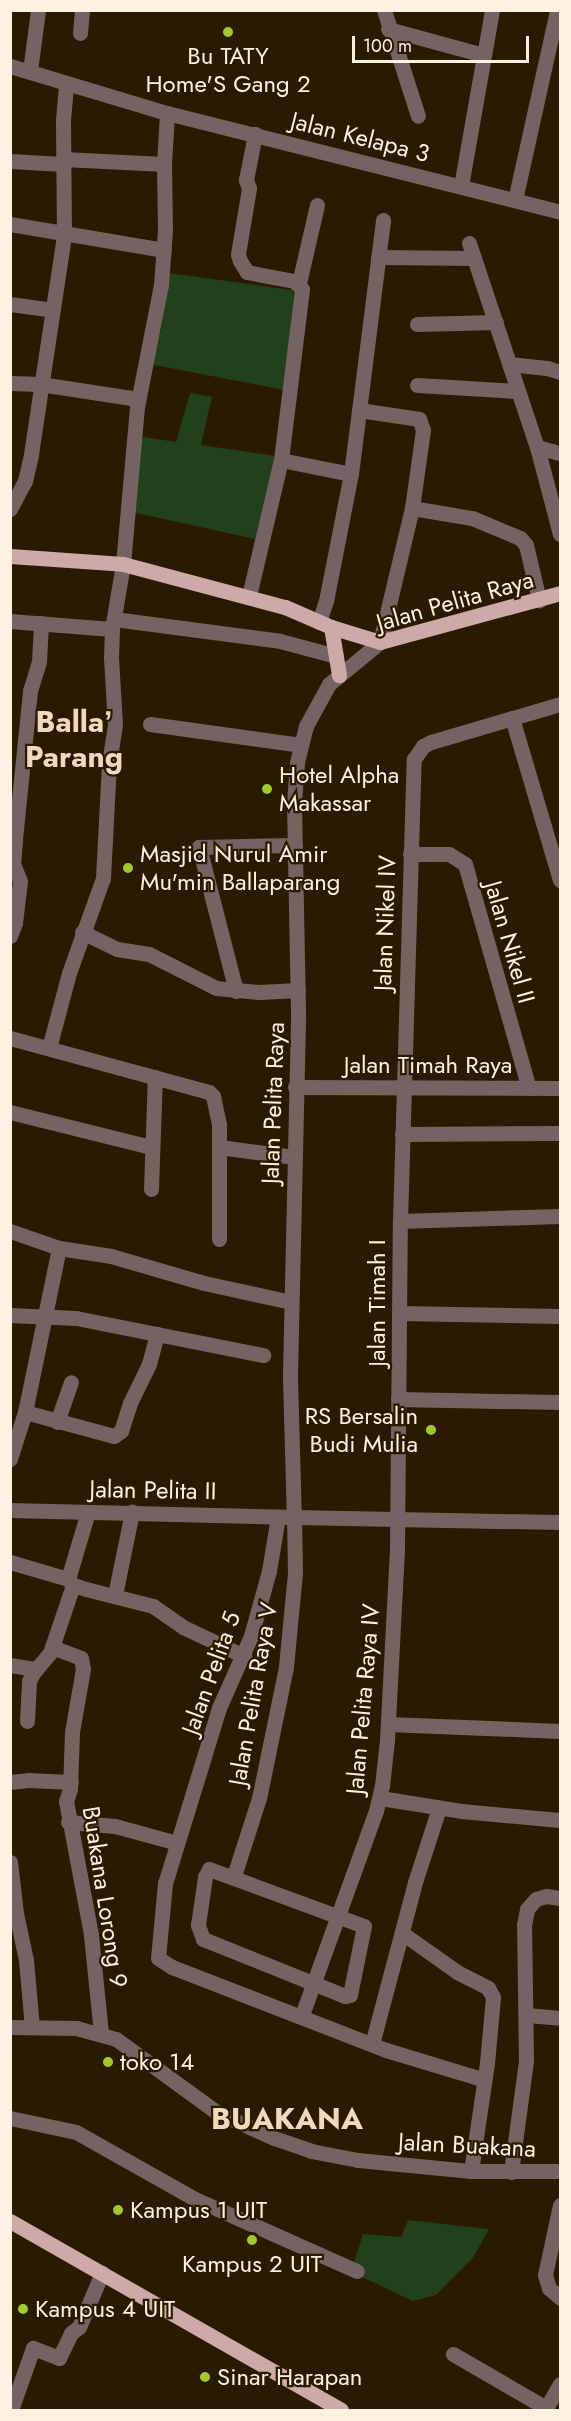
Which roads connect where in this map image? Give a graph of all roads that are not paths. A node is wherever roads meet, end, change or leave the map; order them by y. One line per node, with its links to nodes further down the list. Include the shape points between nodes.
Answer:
1 (38, 10): 10 (street)
2 (82, 10): 7 (street)
3 (384, 10): 6 (street)
4 (492, 10): 8 (street)
5 (557, 10): 19 (street)
6 (388, 29): 8 (street); 13 (street)
7 (80, 33)
8 (484, 55): 18 (street)
9 (10, 66): 10 (street, Jalan Kelapa 3)
10 (30, 71): 11 (street, Jalan Kelapa 3)
11 (66, 83): 12 (street, Jalan Kelapa 3); 16 (street)
12 (167, 113): 14 (street, Jalan Kelapa 3); 17 (street)
13 (418, 116)
14 (255, 134): 18 (street, Jalan Kelapa 3); 29 (street, via 246,180 249,189 240,261 247,272 257,276)
15 (10, 161): 16 (street)
16 (63, 162): 17 (street); 24 (street)
17 (164, 164): 26 (street)
18 (460, 186): 19 (street, Jalan Kelapa 3)
19 (515, 200): 21 (street, Jalan Kelapa 3)
20 (317, 204): 29 (street)
21 (561, 212)
22 (382, 220): 27 (street)
23 (10, 224): 24 (street)
24 (64, 235): 26 (street); 31 (street)
25 (469, 243): 28 (street)
26 (165, 250): 40 (street)
27 (378, 257): 28 (street); 41 (street)
28 (474, 258): 32 (street)
29 (299, 283): 44 (street, via 302,299)
30 (10, 304): 31 (street)
31 (53, 310): 37 (street)
32 (495, 322): 33 (street); 34 (street)
33 (417, 324)
34 (509, 364): 35 (street); 39 (street)
35 (561, 372)
36 (10, 383): 37 (street)
37 (40, 384): 40 (street); 47 (street, via 25,481)
38 (417, 385): 39 (street)
39 (517, 392): 42 (street)
40 (138, 399): 50 (street)
41 (359, 410): 45 (street); 46 (street, via 420,420 423,430)
42 (537, 447): 43 (street); 48 (street)
43 (561, 453)
44 (281, 460): 45 (street); 52 (street)
45 (351, 474): 57 (street)
46 (412, 508): 53 (street, via 472,518 520,538 526,545); 58 (street)
47 (10, 509)
48 (561, 534)
49 (10, 556): 50 (main road)
50 (123, 564): 52 (main road); 56 (street)
51 (561, 593): 53 (main road, Jalan Pelita Raya)
52 (249, 596): 57 (main road)
53 (539, 600): 58 (main road, Jalan Pelita Raya)
54 (10, 621): 55 (street)
55 (41, 622): 56 (street); 68 (street, via 15,839 14,864 20,881)
56 (113, 624): 59 (street, via 280,641); 69 (street, via 115,716 106,856 96,902)
57 (325, 624): 58 (main road); 59 (main road)
58 (380, 642): 60 (street, Jalan Pelita Raya)
59 (336, 656): 60 (main road)
60 (339, 675): 64 (street, Jalan Pelita Raya, via 315,706)
61 (561, 704): 62 (street)
62 (512, 718): 66 (street, Jalan Nikel IV, via 423,746 414,759); 67 (street)
63 (150, 724): 64 (street)
64 (301, 745): 65 (street, Jalan Pelita Raya, via 295,793)
65 (295, 845): 70 (street, Jalan Pelita Raya); 71 (street, via 200,847)
66 (410, 854): 76 (street, Jalan Nikel IV); 77 (street, Jalan Nikel II, via 449,854 465,864)
67 (561, 880)
68 (12, 927)
69 (82, 932): 71 (street, via 117,949 149,954 216,988); 73 (street)
70 (298, 990): 71 (street); 75 (street, Jalan Pelita Raya)
71 (236, 991)
72 (10, 1038): 73 (street)
73 (49, 1048): 74 (street)
74 (155, 1077): 82 (street); 83 (street, via 213,1096)
75 (295, 1087): 76 (street, Jalan Timah Raya); 84 (street, Jalan Pelita Raya)
76 (403, 1088): 77 (street, Jalan Timah Raya); 81 (street, Jalan Timah I)
77 (529, 1088): 78 (street, Jalan Timah Raya)
78 (561, 1088)
79 (10, 1112): 82 (street)
80 (561, 1133): 81 (street)
81 (402, 1134): 87 (street, Jalan Timah I)
82 (150, 1147): 85 (street)
83 (219, 1147): 84 (street); 89 (street)
84 (294, 1156): 91 (street, Jalan Pelita Raya)
85 (151, 1189)
86 (561, 1216): 87 (street)
87 (400, 1221): 92 (street, Jalan Timah I)
88 (10, 1231): 90 (street)
89 (219, 1239)
90 (59, 1248): 91 (street, via 111,1256); 94 (street)
91 (291, 1302): 108 (street, Jalan Pelita Raya)
92 (399, 1313): 95 (street); 99 (street, Jalan Timah I)
93 (10, 1315): 94 (street)
94 (46, 1316): 96 (street); 101 (street)
95 (561, 1316)
96 (157, 1334): 97 (street); 102 (street, via 153,1355 121,1431 114,1436)
97 (263, 1355)
98 (70, 1382): 102 (street)
99 (398, 1399): 100 (street); 109 (street, Jalan Timah I)
100 (561, 1402)
101 (25, 1412): 102 (street); 103 (street)
102 (57, 1422)
103 (11, 1456)
104 (10, 1510): 105 (street, Jalan Pelita II)
105 (88, 1512): 106 (street, Jalan Pelita II); 112 (street)
106 (132, 1512): 107 (street, Jalan Pelita II); 113 (street)
107 (278, 1517): 108 (street, Jalan Pelita II); 115 (street, Jalan Pelita 5, via 269,1570)
108 (294, 1517): 109 (street); 129 (street, Jalan Pelita Raya V, via 295,1573 284,1678 256,1808)
109 (397, 1518): 110 (street); 119 (street, Jalan Pelita Raya IV)
110 (561, 1522)
111 (10, 1562): 112 (street)
112 (71, 1582): 114 (street); 115 (street, via 153,1606 183,1627)
113 (116, 1590)
114 (52, 1647): 117 (street); 122 (street, Buakana Lorong 9, via 79,1656 83,1669 72,1732)
115 (244, 1656): 127 (street, Jalan Pelita 5, via 219,1708)
116 (10, 1665): 117 (street)
117 (36, 1669): 118 (street, via 29,1682)
118 (27, 1721)
119 (388, 1724): 120 (street); 123 (street, Jalan Pelita Raya IV)
120 (561, 1731)
121 (10, 1782): 122 (street)
122 (71, 1782): 126 (street, Buakana Lorong 9, via 66,1801)
123 (380, 1798): 124 (street); 131 (street, Jalan Pelita Raya IV)
124 (439, 1808): 125 (street); 132 (street)
125 (561, 1820)
126 (68, 1822): 127 (street, via 115,1826); 139 (street, Buakana Lorong 9, via 83,1885)
127 (177, 1843): 134 (street, Jalan Pelita 5, via 165,1883 158,1958 165,1964)
128 (10, 1862): 138 (street)
129 (234, 1876): 131 (street); 133 (street, via 218,1870 206,1872 198,1925 202,1939)
130 (553, 1897): 135 (street, via 531,1903 524,1925)
131 (338, 1917): 133 (street, Jalan Pelita Raya IV); 133 (street, via 364,1926 352,1991 345,1996)
132 (402, 1933): 140 (street); 141 (street, via 491,1993)
133 (314, 1983): 134 (street, Jalan Pelita Raya IV)
134 (302, 2015): 140 (street)
135 (527, 2015): 136 (street); 145 (street, via 524,2079)
136 (561, 2018)
137 (10, 2027): 138 (street, Jalan Buakana)
138 (32, 2027): 139 (street, Jalan Buakana)
139 (101, 2033): 143 (street, Jalan Buakana, via 130,2047 218,2113 285,2142 358,2160)
140 (372, 2044): 141 (street)
141 (485, 2080): 143 (street)
142 (10, 2118): 148 (street, via 76,2132 187,2195)
143 (471, 2171): 145 (street, Jalan Buakana)
144 (561, 2171): 145 (street, Jalan Buakana)
145 (511, 2172)
146 (561, 2205): 150 (street, via 545,2275 549,2288)
147 (10, 2222): 149 (main road)
148 (357, 2271)
149 (102, 2273): 154 (street, via 79,2327 71,2333 59,2358 33,2348); 155 (main road)
150 (561, 2298)
151 (453, 2354): 153 (street)
152 (561, 2384): 153 (street)
153 (546, 2409)
154 (11, 2410)
155 (341, 2410)

